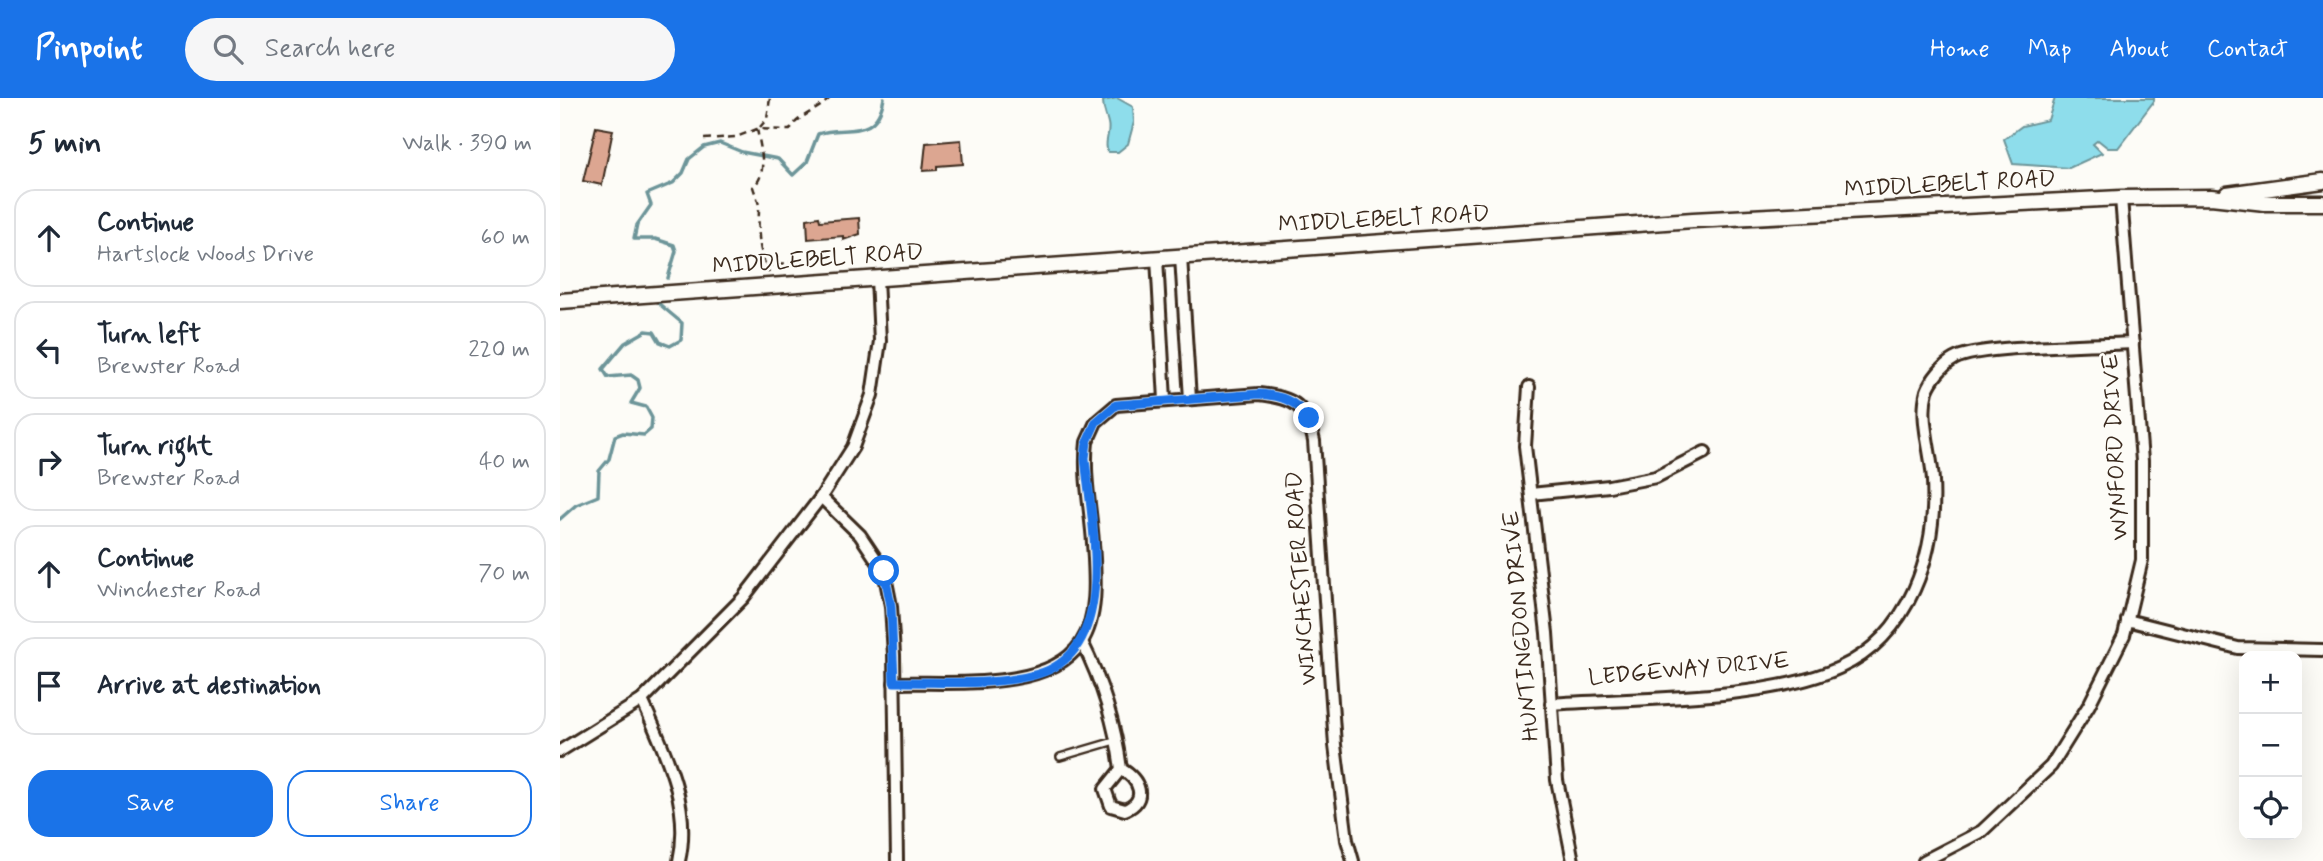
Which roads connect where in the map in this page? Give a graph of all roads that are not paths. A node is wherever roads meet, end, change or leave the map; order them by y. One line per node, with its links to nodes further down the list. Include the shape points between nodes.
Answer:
1 (2323, 181): 2 (street, MIDDLEBELT ROAD)
2 (2211, 197): 3 (street, MIDDLEBELT ROAD); 4 (street, MIDDLEBELT ROAD)
3 (2121, 198): 5 (street, MIDDLEBELT ROAD, via 1693,220); 9 (street, WYNFORD DRIVE)
4 (2323, 203)
5 (1181, 257): 6 (street, MIDDLEBELT ROAD); 11 (street)
6 (1157, 258): 7 (street, MIDDLEBELT ROAD); 12 (street)
7 (877, 278): 8 (street, MIDDLEBELT ROAD); 15 (street, via 880,341 872,395 853,447)
8 (560, 301)
9 (2133, 343): 16 (street, WYNFORD DRIVE, via 2142,461 2142,560); 21 (street, LEDGEWAY DRIVE, via 1980,352 1954,358 1933,379 1926,415 1933,512 1930,542 1916,588 1885,635 1841,667 1795,684)
10 (1529, 387): 14 (street, HUNTINGDON DRIVE, via 1525,446)
11 (1191, 399): 12 (street, WINCHESTER ROAD); 28 (street, WINCHESTER ROAD, via 1281,396 1296,403 1309,418 1335,746)
12 (1171, 400): 17 (street, WINCHESTER ROAD, via 1116,405 1096,422 1087,442 1095,598)
13 (1705, 452): 14 (street, via 1656,477)
14 (1531, 494): 21 (street, HUNTINGDON DRIVE)
15 (821, 497): 19 (street, via 860,535 884,571 891,606); 20 (street, via 743,598)
16 (2127, 620): 18 (street, via 2238,648); 30 (street, WYNFORD DRIVE, via 2089,705 2051,766 1982,831)
17 (1082, 642): 19 (street, via 1069,657 1041,673 1014,679); 22 (street, via 1100,679)
18 (2323, 650)
19 (894, 682): 27 (street)
20 (642, 700): 23 (street); 26 (street, via 672,768 679,798)
21 (1551, 704): 29 (street, HUNTINGDON DRIVE, via 1557,780)
22 (1118, 740): 24 (lane); 25 (street)
23 (560, 751)
24 (1060, 757)
25 (1121, 769)
26 (679, 861)
27 (897, 861)
28 (1353, 861)
29 (1573, 861)
30 (1924, 861)

